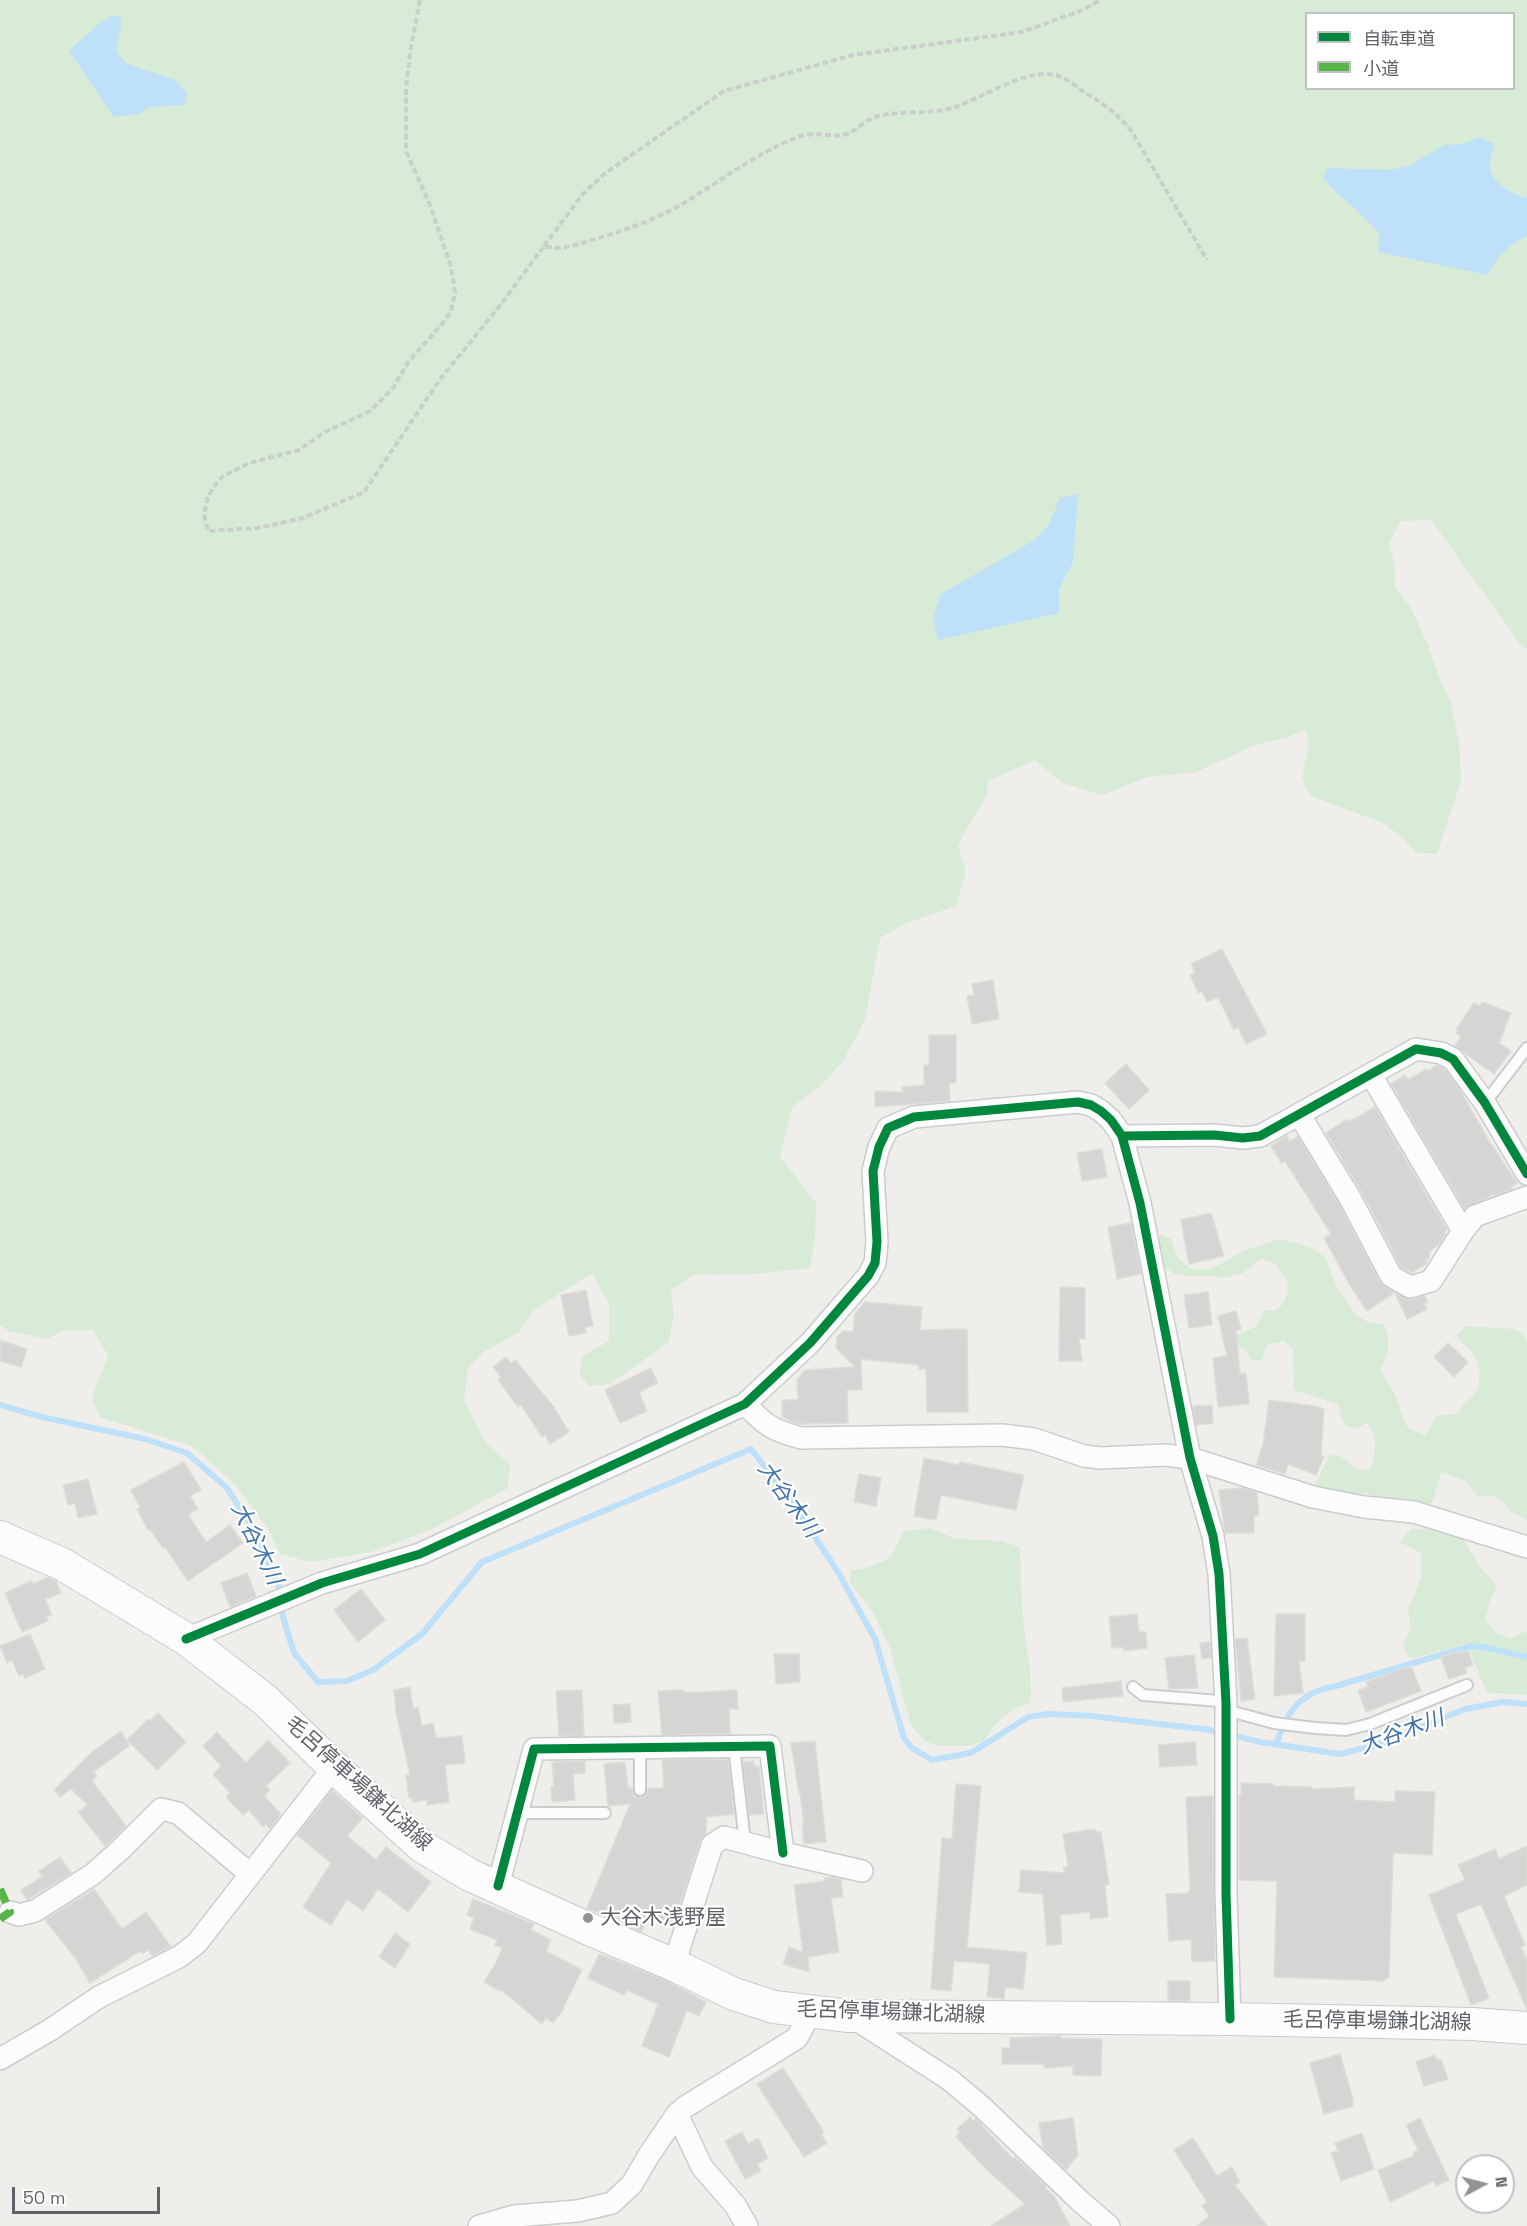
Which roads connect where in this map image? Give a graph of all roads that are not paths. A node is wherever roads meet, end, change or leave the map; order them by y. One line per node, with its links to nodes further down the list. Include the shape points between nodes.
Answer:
1 (1527, 1048): 3 (lane)
2 (1371, 1075): 3 (street, via 1416,1049 1441,1053 1453,1059); 4 (street); 8 (street)
3 (1485, 1103): 6 (street)
4 (1299, 1114): 5 (street, via 1260,1136); 8 (street, via 1391,1276 1410,1287 1431,1281)
5 (1122, 1136): 9 (street, via 1101,1111 1077,1102 914,1117 888,1128 873,1171 875,1263 810,1342); 10 (street, via 1140,1203)
6 (1527, 1174)
7 (1527, 1197): 8 (street, via 1475,1216)
8 (1463, 1231)
9 (745, 1404): 10 (street, via 763,1423 801,1438 1002,1435 1034,1439 1083,1456); 13 (street, via 420,1554 322,1583)
10 (1190, 1458): 12 (street, via 1313,1497 1414,1512); 16 (street, via 1213,1536 1219,1574)
11 (0, 1537): 13 (main road, 毛呂停車場鎌北湖線, via 62,1564)
12 (1527, 1547)
13 (186, 1639): 19 (main road, 毛呂停車場鎌北湖線, via 265,1700)
14 (1467, 1685): 16 (lane, via 1346,1730 1274,1723)
15 (1133, 1687): 16 (lane, via 1143,1695 1220,1701)
16 (1226, 1711): 32 (street)
17 (734, 1747): 18 (street); 23 (lane); 24 (street, via 770,1746)
18 (640, 1748): 20 (lane); 21 (street, via 534,1749)
19 (334, 1767): 26 (street); 27 (main road, 毛呂停車場鎌北湖線, via 423,1846 470,1875)
20 (640, 1790)
21 (518, 1813): 22 (lane); 27 (street)
22 (605, 1813)
23 (745, 1842): 24 (street); 29 (street, via 724,1837 712,1845)
24 (783, 1853): 25 (street)
25 (862, 1871)
26 (250, 1874): 28 (street, via 178,1813 161,1809 93,1874 35,1911 20,1915); 34 (street, via 196,1942 179,1957 99,1997)
27 (498, 1886): 29 (main road, 毛呂停車場鎌北湖線)
28 (10, 1912)
29 (674, 1965): 30 (main road, 毛呂停車場鎌北湖線, via 734,1994 774,2007)
30 (812, 2012): 31 (main road, 毛呂停車場鎌北湖線); 35 (street, via 797,2038)
31 (849, 2016): 32 (main road, 毛呂停車場鎌北湖線); 38 (street, via 950,2080)
32 (1230, 2019): 33 (main road, 毛呂停車場鎌北湖線)
33 (1527, 2028)
34 (0, 2060)
35 (677, 2114): 36 (street, via 632,2184 612,2203 578,2211 514,2216); 37 (street, via 702,2167 735,2205)
36 (479, 2226)
37 (747, 2226)
38 (1109, 2226)

